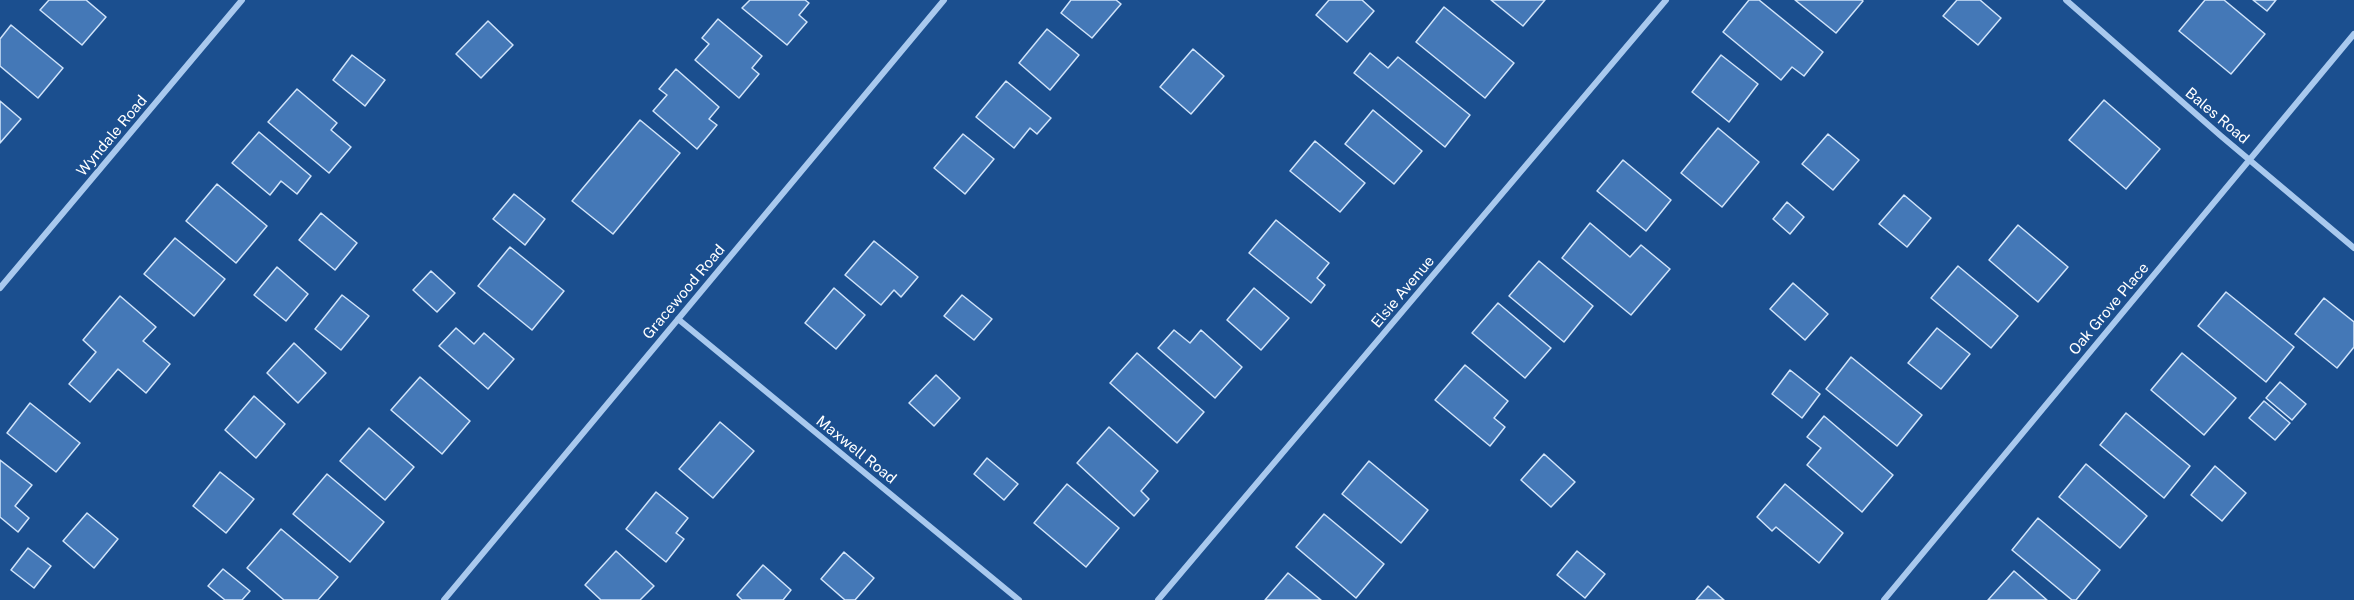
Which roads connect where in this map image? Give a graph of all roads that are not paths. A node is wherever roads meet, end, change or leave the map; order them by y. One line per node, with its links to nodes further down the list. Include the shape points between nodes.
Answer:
1 (242, 0): 8 (street, Wyndale Road)
2 (944, 0): 9 (street, Gracewood Road)
3 (1666, 0): 12 (street, Elsie Avenue)
4 (2066, 0): 6 (street, Bales Road)
5 (2354, 34): 6 (street, Oak Grove Place)
6 (2249, 158): 7 (street, Bales Road); 13 (street, Oak Grove Place)
7 (2354, 248)
8 (0, 288)
9 (678, 319): 10 (street, Gracewood Road); 11 (street, Maxwell Road)
10 (444, 600)
11 (1020, 600)
12 (1158, 600)
13 (1884, 600)

